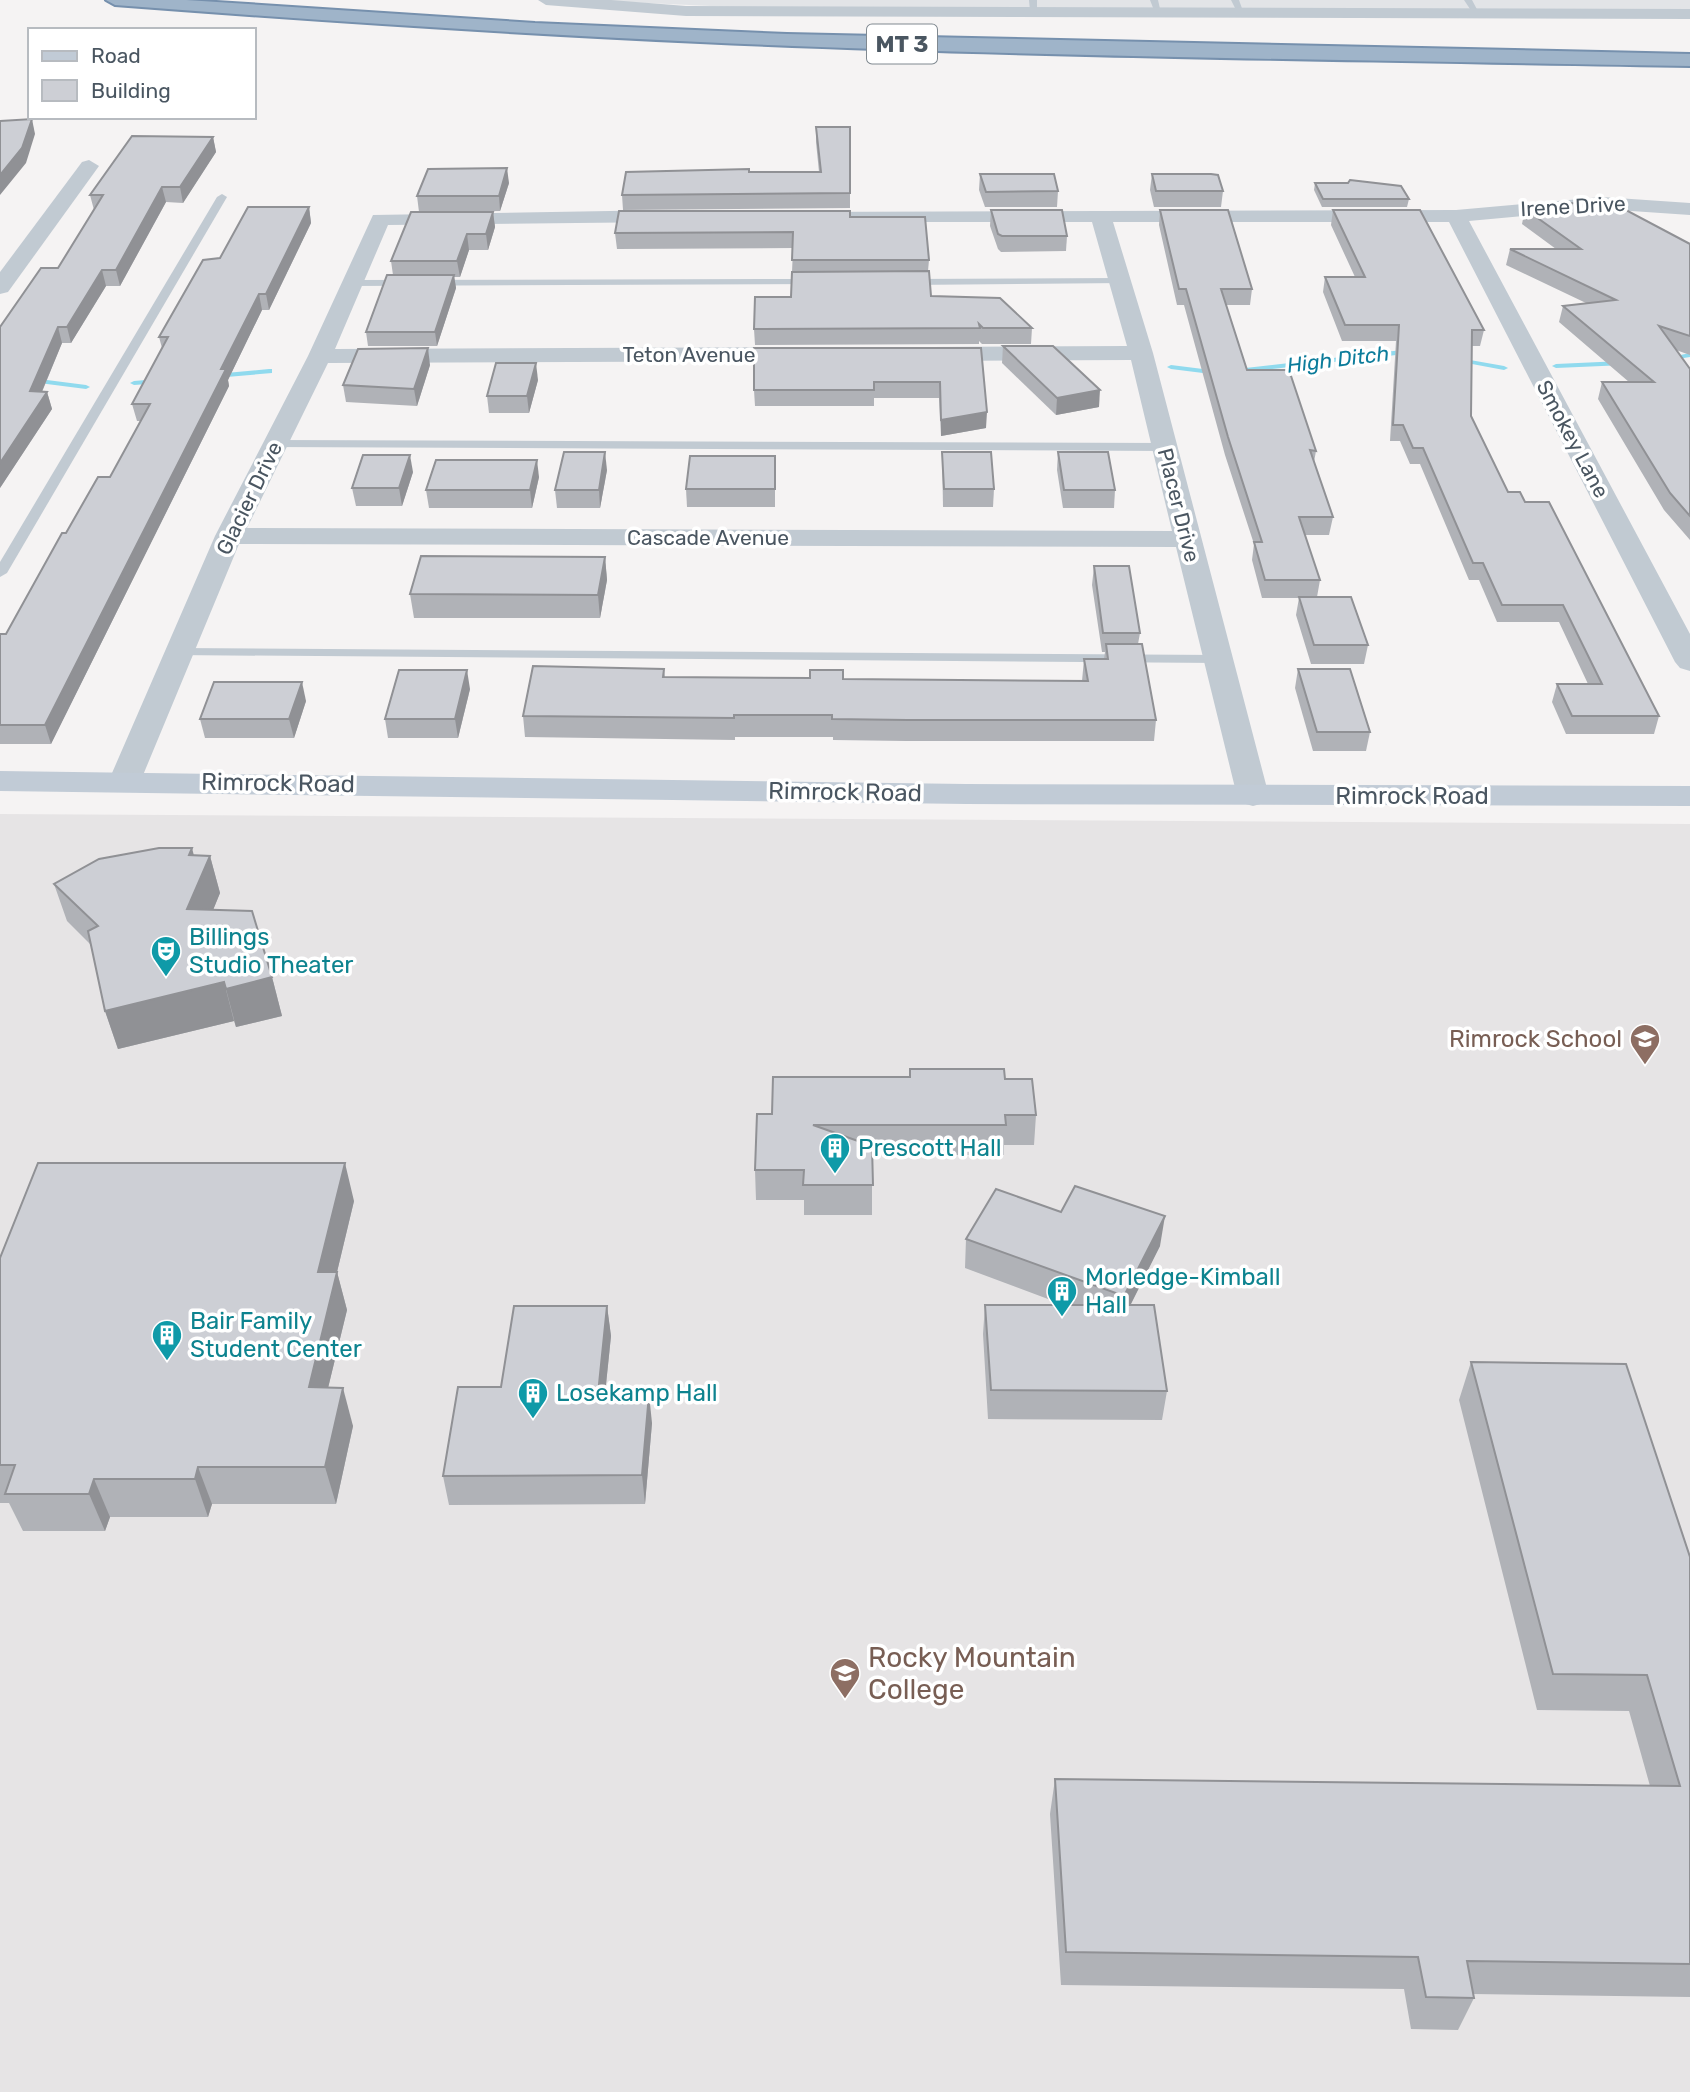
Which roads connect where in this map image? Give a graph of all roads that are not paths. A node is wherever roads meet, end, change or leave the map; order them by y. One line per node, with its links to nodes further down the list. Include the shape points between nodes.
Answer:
1 (115, 0): 8 (highway, MT 3, via 406,22 782,40)
2 (546, 0): 3 (street, via 686,11)
3 (1033, 5): 4 (street)
4 (1156, 6): 5 (street)
5 (1238, 6): 6 (street)
6 (1473, 6): 7 (street)
7 (1690, 14)
8 (1690, 60)
9 (89, 166): 20 (street)
10 (222, 197): 29 (lane)
11 (1690, 209): 15 (street, Irene Drive, via 1650,202 1558,203)
12 (1100, 215): 14 (street, Irene Drive); 15 (street, Irene Drive); 16 (street, Placer Drive)
13 (694, 216): 19 (street, Glacier Drive, via 380,219)
14 (778, 216)
15 (1456, 216): 32 (street, Smokey Lane)
16 (1120, 281): 18 (lane); 21 (street, Placer Drive)
17 (827, 282): 19 (lane)
18 (896, 282)
19 (352, 283): 24 (street, Glacier Drive)
20 (0, 287)
21 (1141, 353): 23 (street); 26 (street, Placer Drive)
22 (821, 354): 24 (street, Teton Avenue)
23 (905, 354)
24 (320, 356): 25 (street, Glacier Drive)
25 (275, 444): 26 (lane); 27 (street, Glacier Drive)
26 (1165, 447): 28 (street, Placer Drive)
27 (229, 536): 28 (street, Cascade Avenue); 30 (street, Glacier Drive)
28 (1188, 539): 31 (street, Placer Drive)
29 (0, 573)
30 (179, 652): 31 (lane); 34 (street, Glacier Drive)
31 (1219, 659): 35 (street, Placer Drive)
32 (1690, 662)
33 (0, 780): 34 (main road, Rimrock Road)
34 (125, 780): 35 (main road, Rimrock Road)
35 (1253, 796): 36 (main road, Rimrock Road)
36 (1690, 796)

